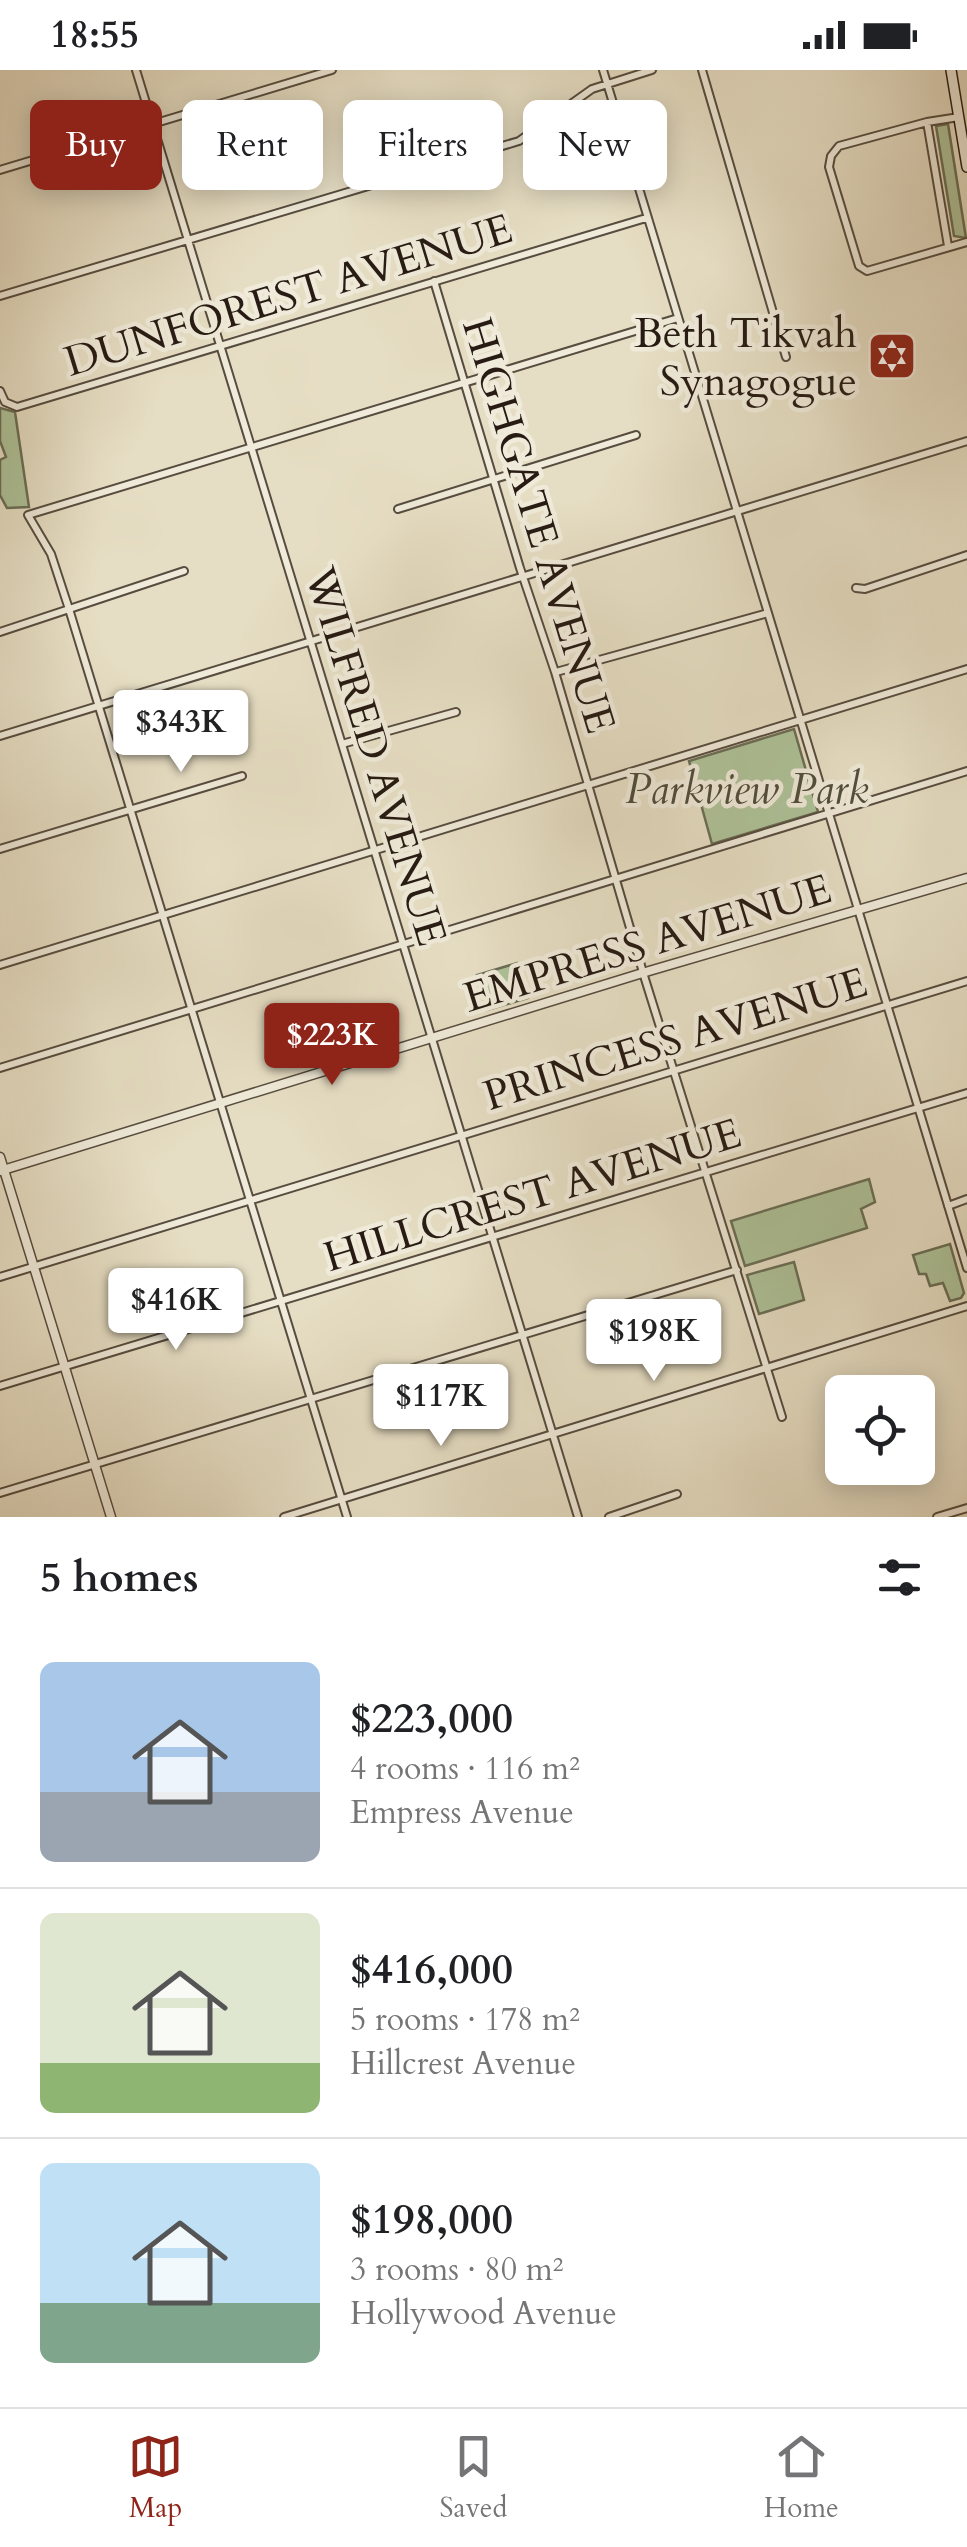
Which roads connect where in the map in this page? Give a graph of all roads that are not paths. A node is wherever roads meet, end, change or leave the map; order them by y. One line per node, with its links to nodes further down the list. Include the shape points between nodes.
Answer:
1 (136, 70): 8 (street, WILFRED AVENUE)
2 (332, 70): 11 (street)
3 (603, 70): 7 (street)
4 (652, 70): 7 (street)
5 (702, 70): 24 (street)
6 (951, 70): 9 (main road)
7 (607, 83): 16 (street); 17 (street, via 519,141)
8 (146, 100)
9 (959, 117): 10 (street); 14 (main road)
10 (927, 122): 19 (street); 19 (street, via 839,146 829,167 859,266 878,269)
11 (162, 123)
12 (162, 153): 17 (street, WILFRED AVENUE)
13 (30, 161): 15 (street)
14 (967, 168)
15 (0, 170)
16 (646, 218): 20 (street, DUNFOREST AVENUE); 22 (street)
17 (188, 240): 21 (street); 23 (street, WILFRED AVENUE)
18 (967, 242): 19 (street)
19 (948, 246)
20 (434, 282): 23 (street, DUNFOREST AVENUE); 25 (street, HIGHGATE AVENUE)
21 (0, 296)
22 (678, 318): 25 (street); 32 (street)
23 (220, 347): 26 (street, DUNFOREST AVENUE, via 18,407); 29 (street, WILFRED AVENUE)
24 (786, 357)
25 (466, 382): 29 (street); 30 (street, HIGHGATE AVENUE)
26 (0, 391)
27 (636, 435): 30 (street)
28 (967, 441): 32 (street)
29 (254, 448): 37 (street, via 28,515 51,554); 40 (street, WILFRED AVENUE)
30 (494, 477): 31 (street); 35 (street, HIGHGATE AVENUE)
31 (398, 509)
32 (737, 512): 35 (street); 38 (street)
33 (967, 555): 36 (street)
34 (184, 571): 37 (street)
35 (523, 576): 40 (street); 42 (street, HIGHGATE AVENUE)
36 (856, 588)
37 (69, 609): 39 (street); 43 (street)
38 (768, 614): 42 (street); 45 (street)
39 (0, 632)
40 (311, 640): 43 (street); 47 (street, WILFRED AVENUE)
41 (967, 669): 45 (street)
42 (555, 672): 50 (street, HIGHGATE AVENUE)
43 (98, 705): 46 (street); 51 (street)
44 (456, 712): 47 (street)
45 (800, 722): 50 (street); 52 (street)
46 (0, 736)
47 (342, 744): 54 (street, WILFRED AVENUE)
48 (967, 771): 52 (street)
49 (242, 776): 51 (street)
50 (587, 786): 54 (street); 55 (street, HIGHGATE AVENUE)
51 (131, 810): 53 (street); 58 (street)
52 (830, 813): 55 (street); 57 (street)
53 (0, 848)
54 (374, 851): 58 (street); 59 (street, WILFRED AVENUE)
55 (615, 878): 59 (street); 61 (street, HIGHGATE AVENUE)
56 (967, 878): 57 (street, EMPRESS AVENUE)
57 (860, 908): 61 (street, EMPRESS AVENUE); 63 (street)
58 (161, 916): 60 (street); 64 (street)
59 (402, 943): 64 (street); 65 (street, WILFRED AVENUE)
60 (0, 966)
61 (643, 973): 65 (street, EMPRESS AVENUE); 67 (street, HIGHGATE AVENUE)
62 (967, 981): 63 (street, PRINCESS AVENUE)
63 (886, 1005): 67 (street, PRINCESS AVENUE); 70 (street)
64 (190, 1010): 66 (street); 69 (street)
65 (431, 1038): 69 (street, EMPRESS AVENUE); 71 (street, WILFRED AVENUE)
66 (0, 1068)
67 (674, 1070): 71 (street, PRINCESS AVENUE); 74 (street, HIGHGATE AVENUE)
68 (967, 1093): 70 (street, HILLCREST AVENUE)
69 (221, 1102): 73 (street, EMPRESS AVENUE); 76 (street)
70 (918, 1108): 74 (street, HILLCREST AVENUE); 77 (street)
71 (460, 1135): 76 (street, PRINCESS AVENUE); 78 (street, WILFRED AVENUE)
72 (0, 1157): 73 (street)
73 (2, 1170): 79 (street)
74 (704, 1173): 78 (street, HILLCREST AVENUE); 81 (street, HIGHGATE AVENUE)
75 (967, 1199): 77 (street)
76 (250, 1202): 79 (street, PRINCESS AVENUE); 83 (street)
77 (948, 1206): 80 (street)
78 (492, 1237): 83 (street, HILLCREST AVENUE); 85 (street, WILFRED AVENUE)
79 (34, 1266): 82 (street, PRINCESS AVENUE); 86 (street)
80 (967, 1268)
81 (737, 1270): 85 (street); 87 (street, HIGHGATE AVENUE)
82 (0, 1277)
83 (280, 1302): 86 (street, HILLCREST AVENUE); 89 (street)
84 (967, 1306): 87 (street)
85 (522, 1333): 89 (street); 91 (street, WILFRED AVENUE)
86 (64, 1367): 88 (street, HILLCREST AVENUE); 92 (street)
87 (767, 1371): 90 (street, HIGHGATE AVENUE); 91 (street)
88 (0, 1386)
89 (312, 1401): 92 (street); 95 (street)
90 (782, 1417)
91 (552, 1433): 95 (street); 101 (street, WILFRED AVENUE)
92 (94, 1464): 93 (street); 98 (street)
93 (0, 1493)
94 (677, 1494): 102 (street)
95 (341, 1500): 99 (street); 100 (street)
96 (967, 1508): 97 (street)
97 (957, 1514): 103 (street)
98 (112, 1517)
99 (284, 1517)
100 (347, 1517)
101 (578, 1517)
102 (608, 1517)
103 (937, 1517)

